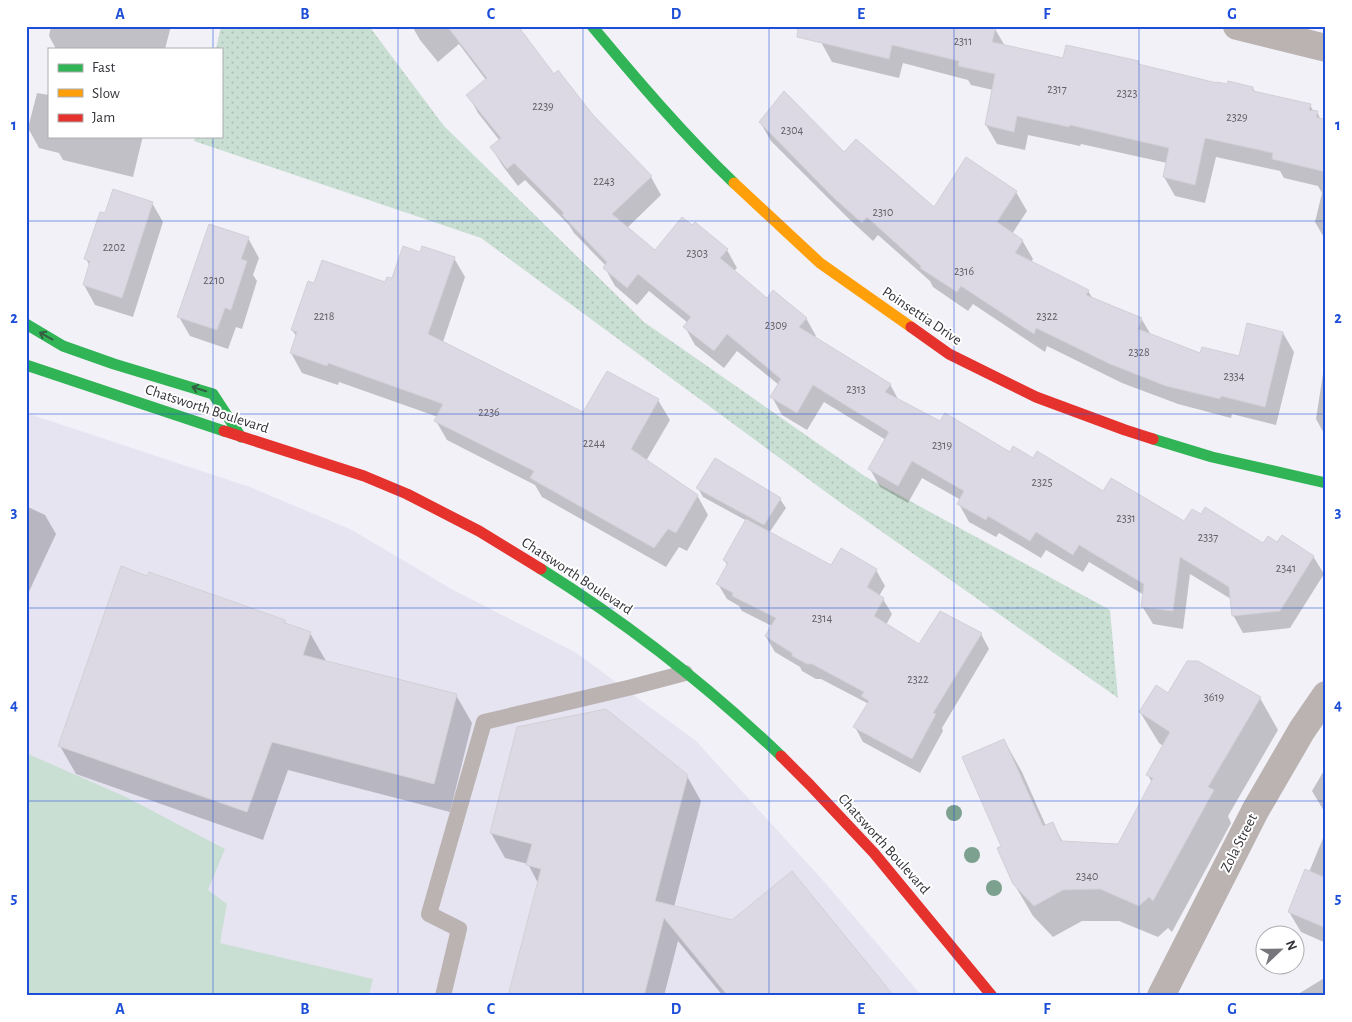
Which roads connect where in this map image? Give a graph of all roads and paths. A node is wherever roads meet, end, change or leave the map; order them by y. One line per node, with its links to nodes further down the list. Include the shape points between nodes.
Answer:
1 (592, 26): 7 (main road, Poinsettia Drive, via 708,158 820,263 949,354 1036,397 1125,430 1212,457)
2 (1237, 26): 3 (street)
3 (1326, 48)
4 (26, 324): 6 (main road, one-way to 4, via 213,394 63,346)
5 (26, 365): 6 (main road, Chatsworth Boulevard)
6 (241, 437): 8 (main road, Chatsworth Boulevard, via 364,476 453,518 585,597)
7 (1326, 483)
8 (685, 673): 10 (lane, via 484,722 429,914 459,929); 11 (main road, Chatsworth Boulevard, via 777,753 844,820)
9 (1326, 695): 12 (street, Zola Street, via 1255,811)
10 (443, 996)
11 (992, 996)
12 (1161, 996)

